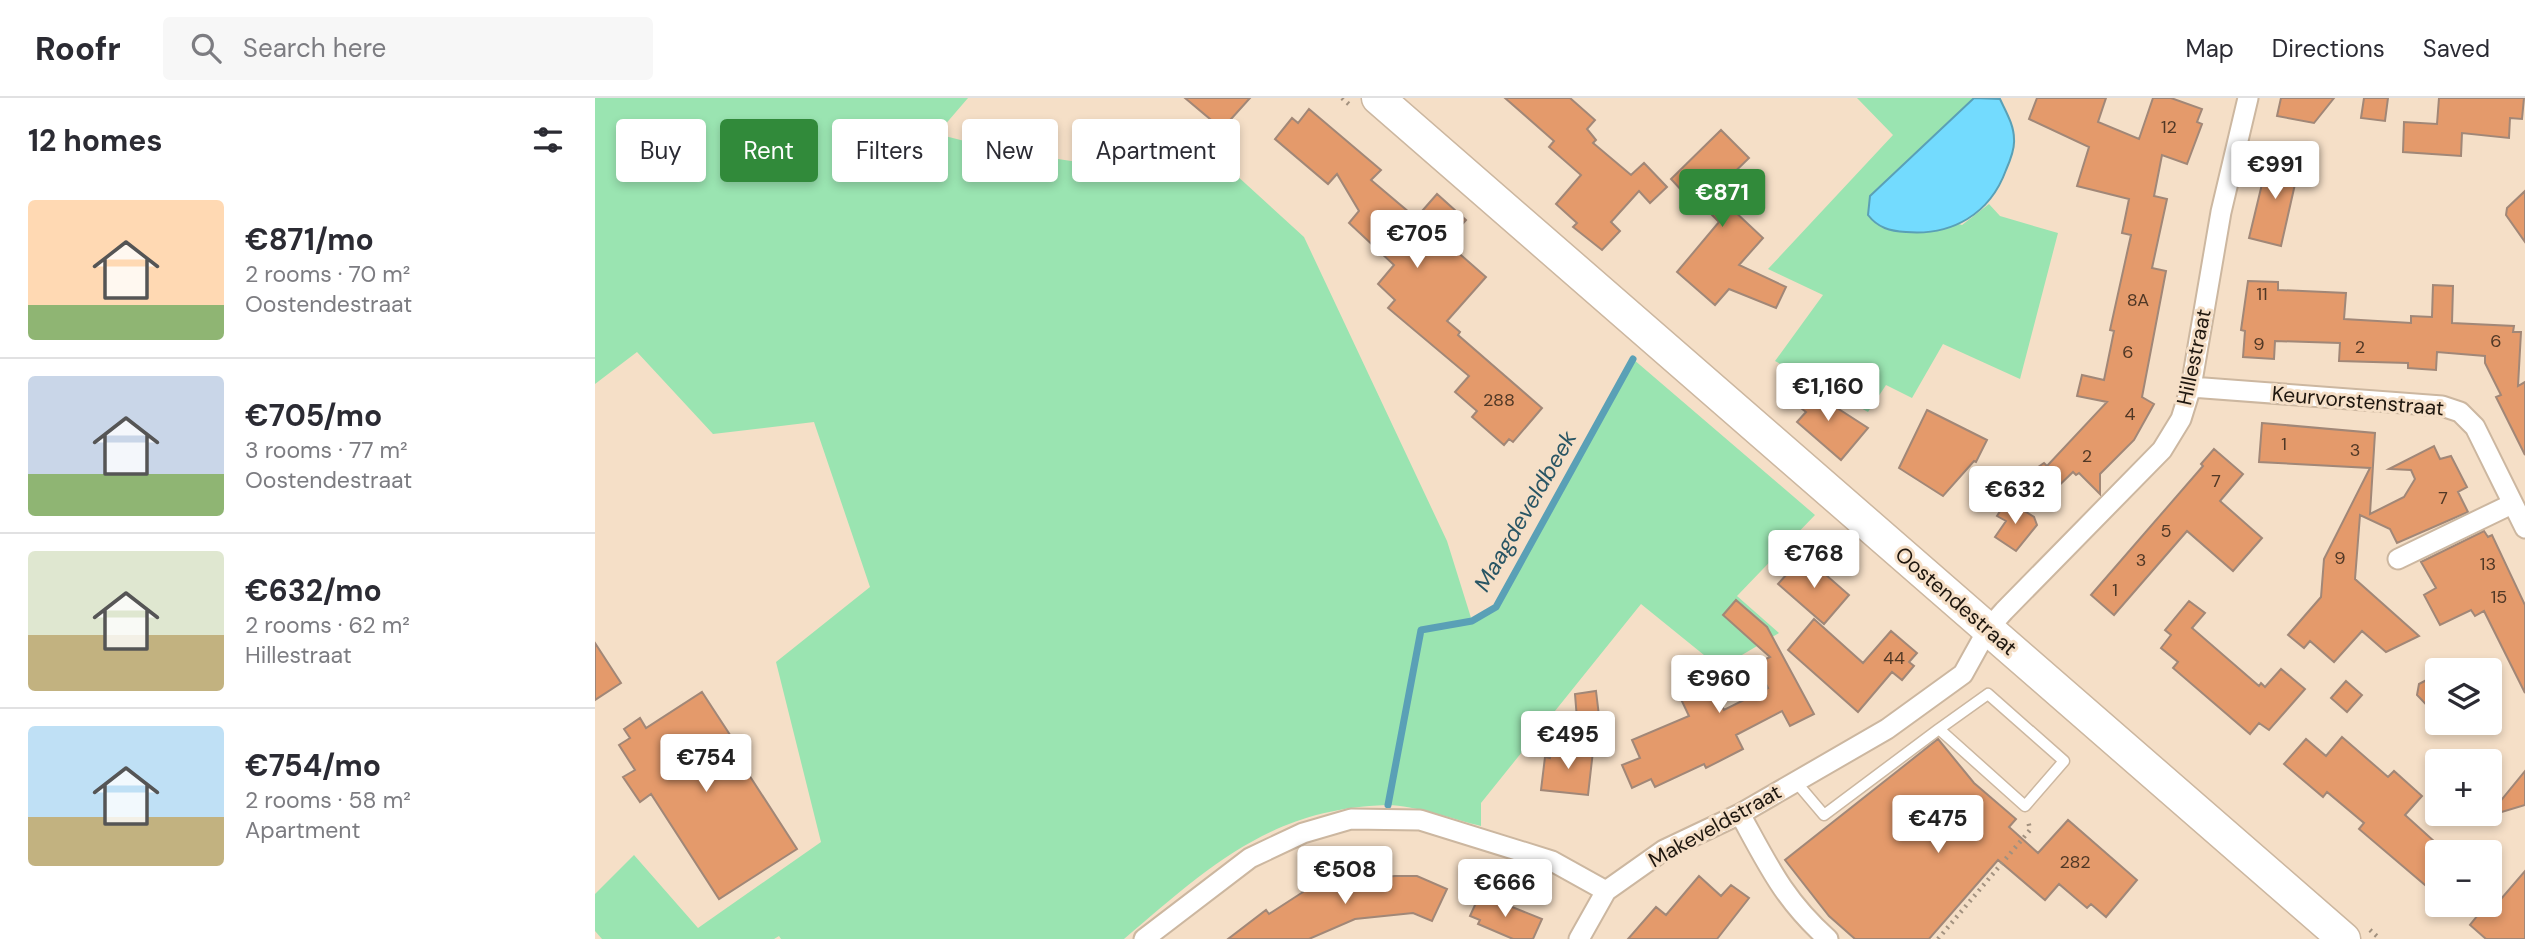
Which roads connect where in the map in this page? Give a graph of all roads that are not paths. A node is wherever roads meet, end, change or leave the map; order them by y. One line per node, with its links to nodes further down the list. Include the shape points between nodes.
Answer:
1 (1378, 98): 7 (main road, Oostendestraat)
2 (2248, 98): 3 (street, Hillestraat, via 2221,212)
3 (2191, 387): 4 (street, Keurvorstenstraat, via 2442,406 2461,412 2475,427); 7 (street, Hillestraat, via 2181,419 2162,450)
4 (2512, 504): 5 (street, Keurvorstenstraat); 6 (street)
5 (2525, 528)
6 (2398, 559)
7 (1988, 629): 9 (street, Makeveldstraat, via 1963,674 1887,729); 15 (main road, Oostendestraat)
8 (1939, 729): 8 (lane, via 2025,806 2064,761 1988,694); 9 (lane, via 1824,815)
9 (1796, 782): 10 (street, Makeveldstraat)
10 (1740, 814): 11 (street, Makeveldstraat, via 1664,850); 14 (street, via 1783,893)
11 (1606, 891): 12 (street, via 1552,861 1420,820 1351,819 1250,858); 13 (street)
12 (1144, 939)
13 (1579, 939)
14 (1828, 939)
15 (2344, 939)

